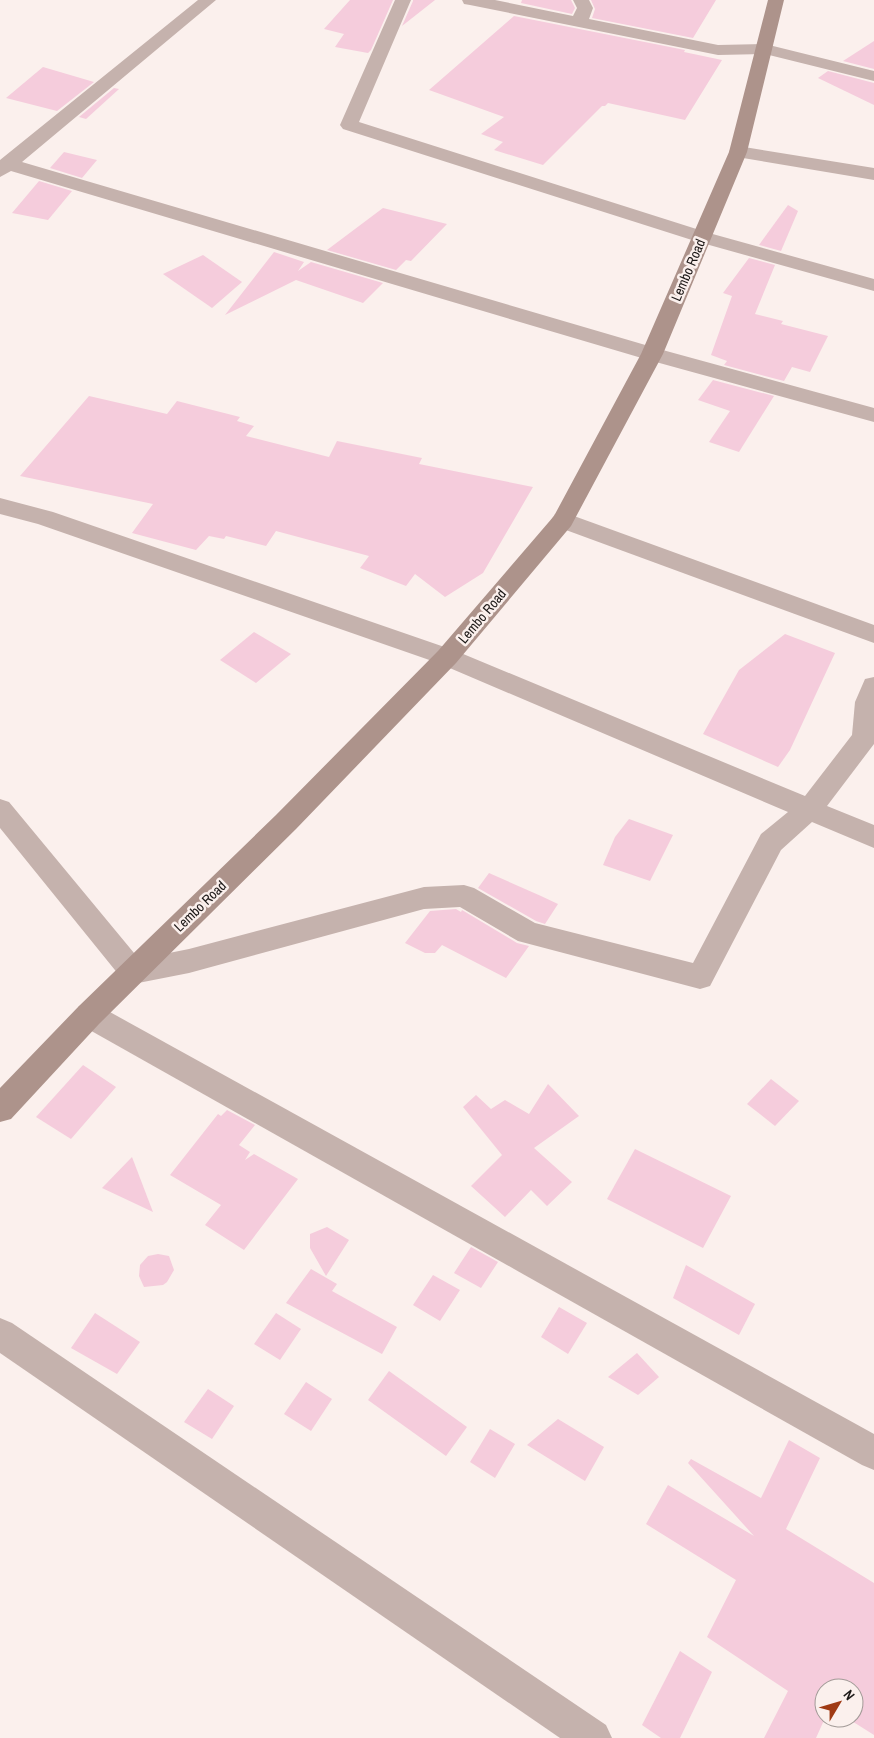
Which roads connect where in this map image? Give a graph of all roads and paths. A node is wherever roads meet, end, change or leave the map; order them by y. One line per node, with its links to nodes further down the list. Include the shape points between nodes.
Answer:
1 (208, 0): 10 (street)
2 (403, 0): 12 (street, via 349,125)
3 (470, 0): 6 (street)
4 (581, 0): 6 (street, via 585,8)
5 (776, 0): 7 (street, Lembo Road)
6 (578, 23): 7 (street, via 718,50)
7 (765, 49): 8 (street); 9 (street, Lembo Road)
8 (874, 76)
9 (738, 152): 11 (street); 12 (street, Lembo Road)
10 (3, 168): 14 (street)
11 (874, 174)
12 (702, 237): 13 (street); 14 (street, Lembo Road)
13 (874, 285)
14 (652, 354): 15 (street); 17 (street, Lembo Road)
15 (874, 415)
16 (0, 506): 19 (street, via 45,518)
17 (563, 520): 18 (street); 19 (street, Lembo Road)
18 (874, 634)
19 (448, 657): 23 (street); 25 (street, Lembo Road)
20 (874, 686): 21 (street, via 868,702)
21 (869, 734): 23 (street)
22 (0, 809): 25 (street)
23 (810, 809): 24 (street); 25 (street, via 771,842 700,977 528,933 464,896 424,898 189,961)
24 (874, 837)
25 (133, 972): 26 (street, Lembo Road)
26 (89, 1016): 27 (street, Lembo Road); 29 (street)
27 (0, 1109)
28 (0, 1334): 30 (street)
29 (874, 1453)
30 (592, 1738)

